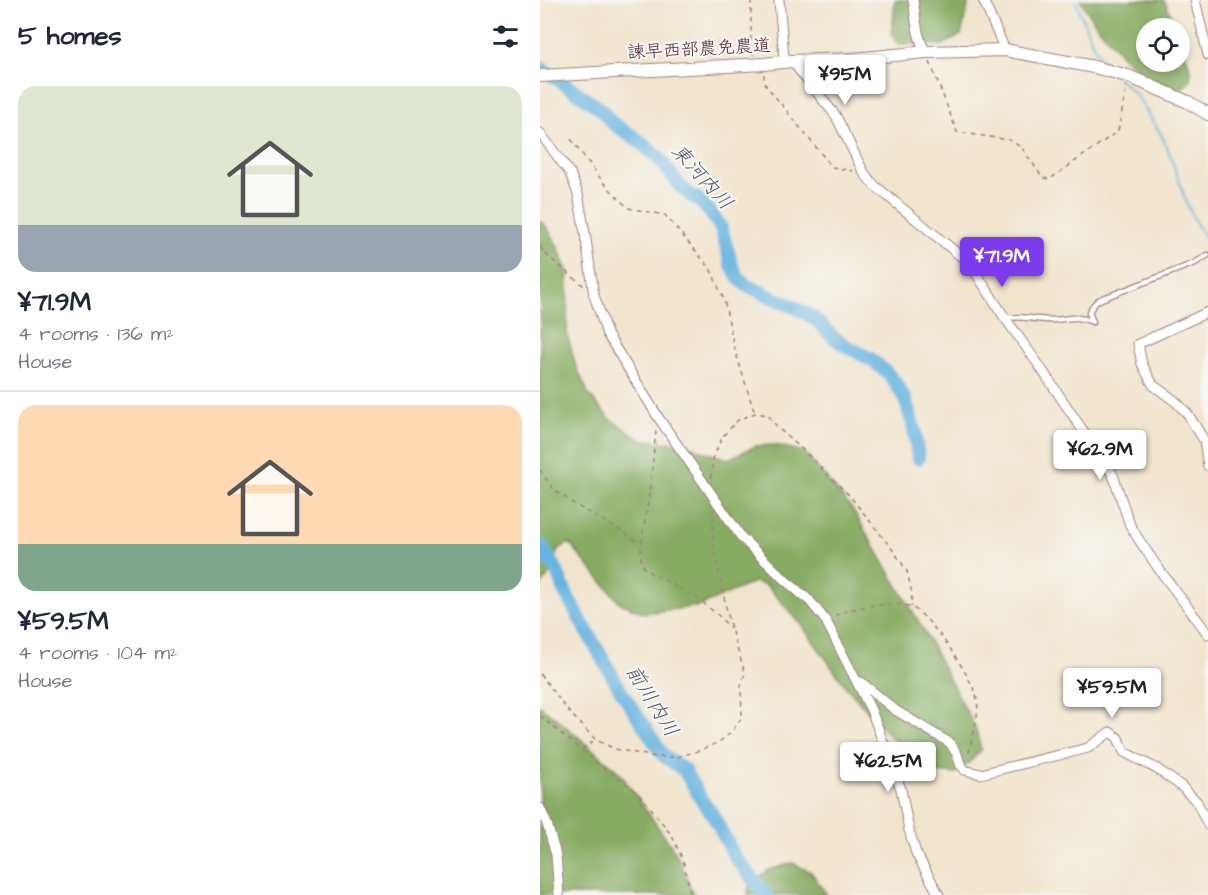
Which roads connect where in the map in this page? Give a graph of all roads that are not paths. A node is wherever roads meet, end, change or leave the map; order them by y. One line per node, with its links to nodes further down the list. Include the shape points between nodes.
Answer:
1 (779, 0): 8 (street, via 784,57)
2 (913, 0): 6 (street, via 918,36)
3 (983, 0): 5 (street)
4 (1195, 0): 7 (street)
5 (1005, 50): 6 (street, 諫早西部農免農道); 10 (street, 諫早西部農免農道, via 1128,76)
6 (926, 52): 8 (street, 諫早西部農免農道)
7 (1208, 55)
8 (792, 61): 9 (street, 諫早西部農免農道); 14 (street, via 836,116 864,173 963,258)
9 (540, 76)
10 (1208, 114)
11 (540, 133): 17 (street, via 570,173 578,194 594,294 608,334 658,417 742,538 810,600 826,621)
12 (1208, 255): 14 (lane, via 1100,298 1089,314 1093,322 1072,317)
13 (1208, 312): 15 (street, via 1138,344 1142,364 1153,385 1187,413 1204,440)
14 (1005, 318): 16 (street, via 1113,476 1139,540)
15 (1208, 466)
16 (1208, 634)
17 (857, 679): 19 (street, via 895,710 950,743 965,770 980,774 1088,748 1110,732 1118,738 1124,752 1181,786 1197,802); 21 (street, via 901,789 916,853)
18 (540, 808): 20 (street, via 556,855)
19 (1208, 825)
20 (559, 895)
21 (939, 895)

